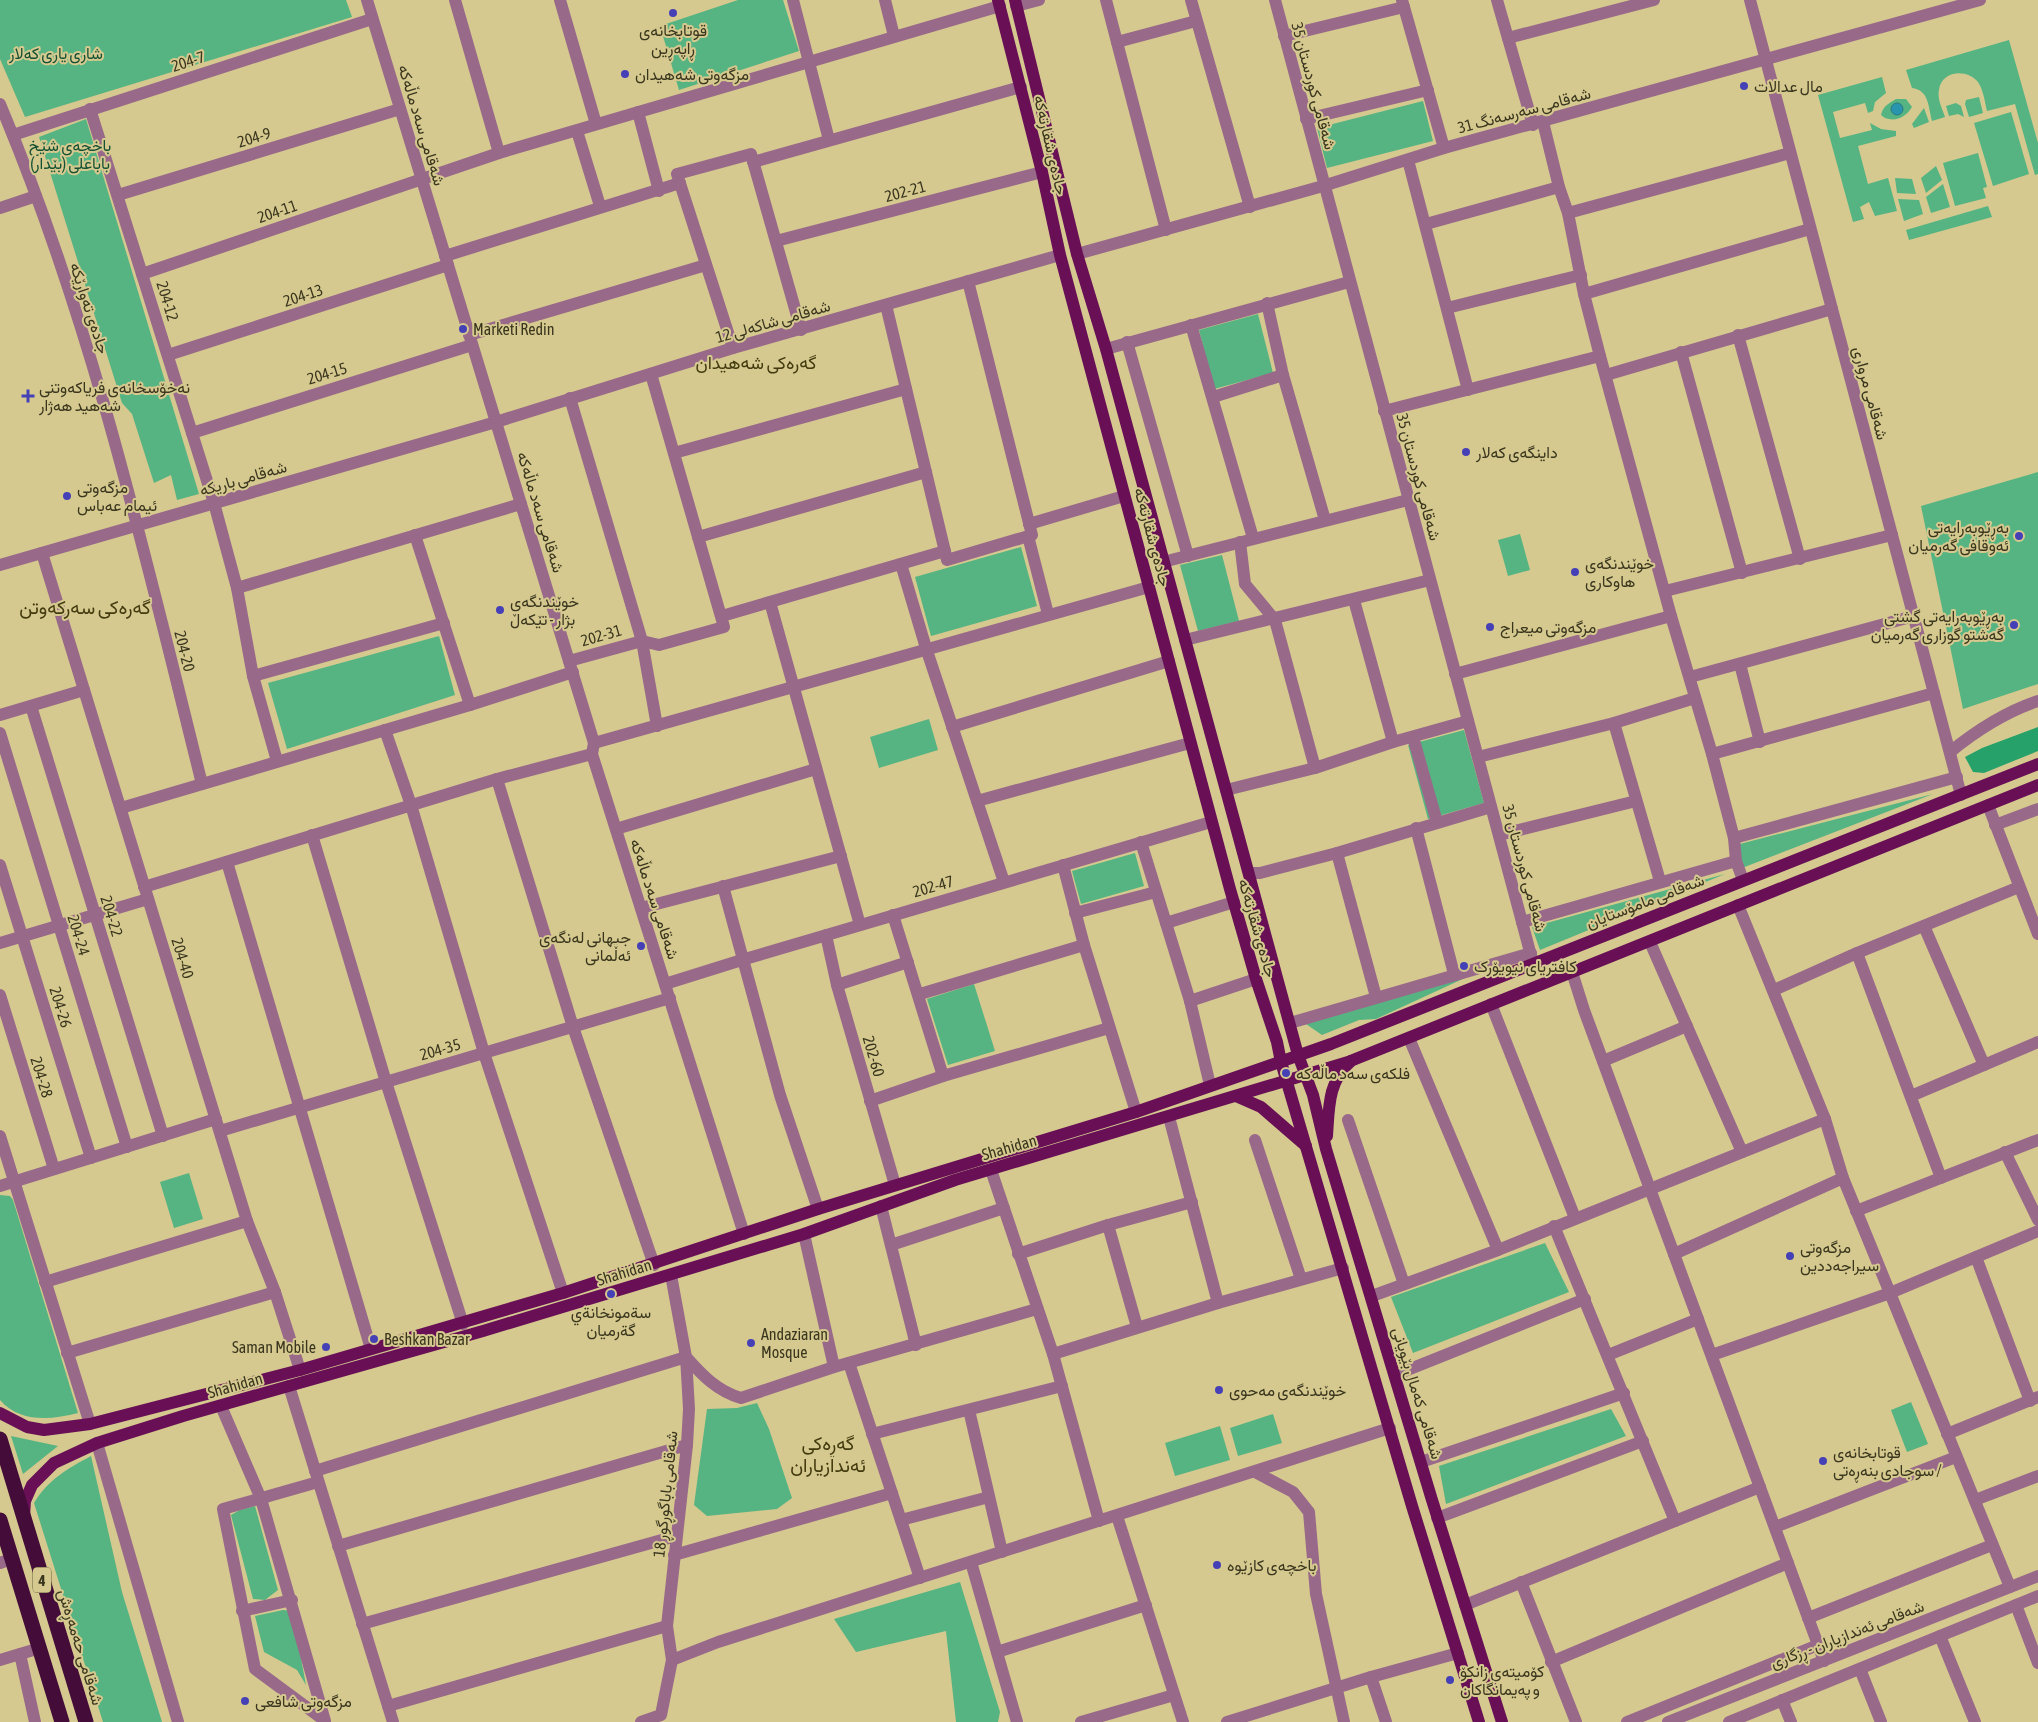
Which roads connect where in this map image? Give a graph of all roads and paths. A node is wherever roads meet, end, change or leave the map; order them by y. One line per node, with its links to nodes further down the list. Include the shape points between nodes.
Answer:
1 (367, 0): 17 (street, شەقامی سەد ماڵەکە)
2 (455, 0): 38 (street)
3 (560, 0): 32 (street)
4 (793, 0): 24 (street)
5 (884, 0): 19 (street)
6 (1039, 0): 15 (street)
7 (1106, 0): 22 (street)
8 (1191, 0): 18 (street)
9 (1275, 0): 20 (street, شەقامی کوردستان 35)
10 (1497, 0): 21 (street)
11 (1654, 0): 21 (street)
12 (1750, 0): 23 (street, شەقامی مرواری)
13 (1980, 0): 23 (street, شەقامی سەرسەنگ 31)
14 (999, 3): 19 (street, 204-11); 25 (main road, جادەی شقارتەکە)
15 (1016, 3): 58 (main road, جادەی شقارتەکە)
16 (1403, 3): 20 (street); 26 (street)
17 (372, 19): 28 (street, 204-7); 29 (street, شەقامی سەد ماڵەکە)
18 (1196, 21): 22 (street); 51 (street)
19 (894, 36): 24 (street, 204-11)
20 (1284, 36): 31 (street, شەقامی کوردستان 35)
21 (1508, 38): 33 (street)
22 (1117, 42): 56 (street)
23 (1765, 59): 33 (street, شەقامی سەرسەنگ 31); 39 (street, شەقامی مرواری)
24 (810, 61): 30 (street, 204-11); 36 (street)
25 (1021, 87): 36 (street); 42 (main road, جادەی شقارتەکە)
26 (1428, 90): 31 (street); 37 (street)
27 (0, 104): 35 (street, جادەی تەوارێکە)
28 (90, 109): 35 (street, 204-7); 48 (street, 204-12)
29 (400, 109): 43 (street, شەقامی سەد ماڵەکە); 48 (street, 204-9)
30 (638, 112): 32 (street, 204-11); 47 (street)
31 (1306, 119): 45 (street, شەقامی کوردستان 35)
32 (596, 124): 34 (street, 204-11)
33 (1538, 124): 37 (street, شەقامی سەرسەنگ 31); 46 (street)
34 (576, 131): 38 (street, 204-11); 50 (street)
35 (13, 135): 49 (street, جادەی تەوارێکە)
36 (829, 140): 41 (street)
37 (1444, 148): 40 (street, شەقامی سەرسەنگ 31)
38 (499, 152): 43 (street, 204-11)
39 (1790, 153): 53 (street); 55 (street, شەقامی مرواری)
40 (1408, 160): 45 (street, شەقامی سەرسەنگ 31); 54 (street)
41 (753, 162): 44 (street, via 751,154 677,174); 57 (street)
42 (1042, 172): 57 (street, 202-21); 59 (main road, جادەی شقارتەکە)
43 (422, 180): 60 (street, شەقامی سەد ماڵەکە); 62 (street, 204-11)
44 (680, 183): 47 (street, 204-13); 61 (street)
45 (1323, 186): 51 (street, شەقامی سەرسەنگ 31); 65 (street, شەقامی کوردستان 35)
46 (1559, 187): 53 (street); 54 (street)
47 (659, 191): 50 (street, 204-13)
48 (118, 195): 62 (street, 204-12)
49 (36, 196): 52 (street); 100 (street, جادەی تەوارێکە, via 85,344)
50 (600, 206): 60 (street, 204-13)
51 (1250, 207): 56 (street, شەقامی سەرسەنگ 31)
52 (0, 208)
53 (1568, 213): 63 (street)
54 (1426, 224): 69 (street)
55 (1810, 228): 66 (street); 70 (street, شەقامی مرواری)
56 (1166, 230): 58 (street, شەقامی سەرسەنگ 31)
57 (776, 241): 72 (street)
58 (1077, 254): 77 (main road, جادەی شقارتەکە)
59 (1060, 255): 64 (street, شەقامی شاکەلی 12); 93 (main road, جادەی شقارتەکە)
60 (447, 260): 74 (street, شەقامی سەد ماڵەکە); 79 (street, 204-13)
61 (706, 265): 74 (street, 204-15); 76 (street)
62 (142, 274): 79 (street, 204-12)
63 (1581, 275): 66 (street); 69 (street)
64 (968, 281): 68 (street, شەقامی شاکەلی 12); 101 (street)
65 (1349, 282): 67 (street); 88 (street, شەقامی کوردستان 35)
66 (1584, 294): 80 (street)
67 (1267, 303): 71 (street); 82 (street)
68 (886, 305): 72 (street, شەقامی شاکەلی 12); 84 (street)
69 (1447, 308): 85 (street)
70 (1832, 310): 73 (street); 102 (street, شەقامی مرواری)
71 (1191, 325): 75 (street); 86 (street)
72 (801, 330): 76 (street, شەقامی شاکەلی 12)
73 (1738, 335): 78 (street); 110 (street)
74 (471, 340): 89 (street, شەقامی سەد ماڵەکە); 90 (street, 204-15)
75 (1127, 342): 77 (street); 109 (street)
76 (733, 348): 81 (street, شەقامی شاکەلی 12)
77 (1106, 349): 97 (main road, جادەی شقارتەکە)
78 (1681, 352): 83 (street); 114 (street)
79 (168, 355): 90 (street, 204-12)
80 (1600, 356): 83 (street); 85 (street)
81 (651, 374): 87 (street, شەقامی شاکەلی 12); 91 (street)
82 (1283, 375): 86 (street); 99 (street)
83 (1606, 375): 118 (street)
84 (906, 390): 91 (street); 92 (street)
85 (1468, 390): 88 (street)
86 (1213, 397): 105 (street)
87 (570, 398): 89 (street, شەقامی شاکەلی 12); 127 (street)
88 (1384, 411): 94 (street, شەقامی کوردستان 35)
89 (496, 422): 95 (street, شەقامی باریکە); 96 (street, شەقامی سەد ماڵەکە)
90 (192, 433): 95 (street, 204-12)
91 (674, 453): 104 (street)
92 (926, 472): 104 (street); 107 (street)
93 (1124, 496): 98 (main road, جادەی شقارتەکە); 101 (street)
94 (1408, 500): 99 (street); 115 (street, شەقامی کوردستان 35)
95 (214, 503): 100 (street, شەقامی باریکە); 117 (street, 204-12)
96 (521, 504): 103 (street); 132 (street, شەقامی سەد ماڵەکە)
97 (1150, 513): 98 (main road); 111 (main road, جادەی شقارتەکە)
98 (1131, 520): 116 (main road, جادەی شقارتەکە)
99 (1325, 520): 105 (street)
100 (138, 526): 108 (street, شەقامی باریکە); 164 (street, 204-20)
101 (1029, 530): 107 (street, via 947,560); 121 (street)
102 (1892, 535): 110 (street); 124 (street, شەقامی مرواری)
103 (415, 536): 117 (street); 126 (street)
104 (698, 537): 122 (street)
105 (1253, 538): 106 (street)
106 (1240, 542): 109 (street); 125 (street, via 1245,584)
107 (945, 551): 112 (street)
108 (42, 553): 113 (street, شەقامی باریکە); 137 (street, 204-40)
109 (1188, 556): 111 (street)
110 (1800, 559): 114 (street)
111 (1163, 562): 128 (main road, جادەی شقارتەکە)
112 (901, 564): 120 (street); 129 (street)
113 (0, 565)
114 (1742, 574): 118 (street)
115 (1430, 580): 119 (street); 133 (street, شەقامی کوردستان 35)
116 (1149, 587): 121 (street); 130 (main road, جادەی شقارتەکە)
117 (237, 588): 134 (street, 204-12)
118 (1665, 591): 123 (street)
119 (1354, 600): 125 (street); 152 (street)
120 (770, 602): 122 (street); 136 (street)
121 (1048, 614): 129 (street)
122 (722, 616): 127 (street, via 724,627 659,644)
123 (1671, 616): 133 (street); 135 (street)
124 (1914, 616): 131 (street); 138 (street, شەقامی مرواری)
125 (1275, 620): 128 (street); 160 (street)
126 (444, 623): 134 (street); 141 (street)
127 (642, 640): 132 (street, 202-31); 146 (street)
128 (1185, 640): 166 (main road, جادەی شقارتەکە)
129 (926, 648): 136 (street); 147 (street)
130 (1169, 661): 147 (street); 151 (main road, جادەی شقارتەکە)
131 (1740, 664): 135 (street); 153 (street)
132 (571, 666): 141 (street, 202-31); 154 (street, شەقامی سەد ماڵەکە)
133 (1455, 674): 144 (street, شەقامی کوردستان 35)
134 (253, 676): 158 (street, 204-12)
135 (1690, 677): 139 (street)
136 (793, 686): 146 (street); 161 (street)
137 (84, 690): 142 (street); 173 (street, 204-40)
138 (1934, 692): 153 (street); 155 (street, شەقامی مرواری)
139 (1695, 698): 145 (street); 156 (street)
140 (2038, 701): 155 (street, via 1999,717)
141 (470, 705): 148 (street, 202-31)
142 (31, 706): 143 (street); 202 (street, 204-22)
143 (0, 715)
144 (1468, 721): 150 (street); 157 (street, شەقامی کوردستان 35)
145 (1614, 723): 157 (street); 169 (street)
146 (657, 726): 154 (street)
147 (952, 727): 168 (street)
148 (385, 730): 158 (street, 202-31); 170 (street)
149 (0, 733): 206 (street, 204-24)
150 (1413, 737): 152 (street); 176 (street)
151 (1190, 742): 168 (street); 175 (main road, جادەی شقارتەکە)
152 (1393, 742): 160 (street)
153 (1760, 742): 156 (street)
154 (593, 748): 163 (street); 179 (street, شەقامی سەد ماڵەکە)
155 (1950, 752): 162 (street, شەقامی مرواری)
156 (1712, 754): 182 (street)
157 (1478, 756): 172 (street, شەقامی کوردستان 35)
158 (277, 761): 164 (street, 202-31)
159 (2038, 764): 167 (main road, شەقامی مامۆستایان)
160 (1315, 768): 166 (street)
161 (816, 769): 179 (street); 185 (street)
162 (1957, 777): 167 (street, شەقامی مرواری); 182 (street)
163 (497, 779): 170 (street); 233 (street)
164 (202, 784): 173 (street, 202-31)
165 (2038, 785): 171 (main road)
166 (1226, 790): 190 (main road, جادەی شقارتەکە)
167 (1961, 795): 191 (main road, شەقامی مامۆستایان)
168 (977, 801): 193 (street)
169 (1636, 801): 181 (street); 192 (street)
170 (411, 805): 180 (street); 237 (street)
171 (1988, 805): 177 (street); 199 (main road)
172 (1491, 807): 176 (street); 181 (street, شەقامی کوردستان 35)
173 (121, 808): 197 (street, 204-40)
174 (2038, 808): 177 (street)
175 (1211, 822): 183 (street, 202-47); 198 (main road, جادەی شقارتەکە)
176 (1437, 822): 178 (street)
177 (1996, 825): 195 (street)
178 (1416, 828): 184 (street); 220 (street)
179 (616, 829): 200 (street, شەقامی سەد ماڵەکە)
180 (312, 835): 187 (street); 246 (street)
181 (1499, 835): 204 (street, شەقامی کوردستان 35)
182 (1734, 838): 186 (street)
183 (1140, 842): 189 (street, 202-47); 196 (street)
184 (1337, 853): 190 (street, via 1260,873); 227 (street)
185 (841, 856): 194 (street); 207 (street)
186 (1736, 861): 191 (street); 192 (street)
187 (227, 862): 197 (street); 251 (street)
188 (0, 865): 211 (street, 204-26)
189 (1063, 865): 193 (street, 202-47); 201 (street)
190 (1248, 873): 231 (main road, جادەی شقارتەکە)
191 (1743, 880): 216 (main road, شەقامی مامۆستایان)
192 (1660, 881): 204 (street)
193 (1004, 882): 203 (street, 202-47)
194 (723, 886): 200 (street); 217 (street)
195 (2019, 887): 208 (street); 209 (street)
196 (1156, 892): 201 (street); 205 (street)
197 (146, 893): 202 (street); 256 (street, 204-40)
198 (1234, 902): 205 (street); 221 (main road, جادەی شقارتەکە)
199 (1738, 905): 212 (main road); 224 (street)
200 (641, 908): 222 (street, شەقامی سەد ماڵەکە)
201 (1075, 913): 214 (street)
202 (95, 914): 206 (street); 258 (street, 204-22)
203 (894, 915): 207 (street, 202-47); 218 (street)
204 (1522, 922): 216 (street, شەقامی کوردستان 35)
205 (1166, 923): 229 (street)
206 (59, 925): 211 (street); 262 (street, 204-24)
207 (860, 925): 210 (street, 202-47)
208 (1924, 926): 215 (street); 242 (street)
209 (2038, 934)
210 (826, 935): 217 (street, 202-47); 223 (street, 202-60)
211 (22, 936): 213 (street); 266 (street, 204-26)
212 (1650, 942): 219 (main road); 232 (street)
213 (0, 943)
214 (1084, 945): 225 (street); 234 (street)
215 (1857, 953): 224 (street); 249 (street)
216 (1532, 958): 220 (street); 238 (main road, شەقامی مامۆستایان)
217 (744, 959): 222 (street, 202-47); 279 (street, via 780,1095)
218 (908, 962): 223 (street); 225 (street)
219 (1572, 972): 230 (main road); 240 (street)
220 (1454, 974): 227 (street)
221 (1256, 979): 229 (street); 241 (main road, جادەی شقارتەکە, via 1278,1042)
222 (665, 984): 228 (street, شەقامی سەد ماڵەکە)
223 (837, 985): 250 (street, 202-60)
224 (1774, 990): 254 (street)
225 (920, 994): 244 (street)
226 (0, 995): 267 (street, 204-28)
227 (1376, 996): 231 (street)
228 (670, 998): 233 (street, 204-35); 287 (street, شەقامی سەد ماڵەکە)
229 (1190, 1001): 247 (street)
230 (1490, 1004): 235 (main road); 281 (street)
231 (1290, 1023): 238 (main road, جادەی شقارتەکە)
232 (1687, 1026): 240 (street); 264 (street)
233 (573, 1027): 237 (street, 204-35); 294 (street)
234 (1109, 1028): 244 (street); 252 (street)
235 (1409, 1038): 239 (main road); 290 (street)
236 (2038, 1042): 242 (street)
237 (484, 1054): 246 (street, 204-35); 301 (street)
238 (1298, 1055): 241 (main road, شەقامی مامۆستایان); 243 (main road, جادەی شقارتەکە)
239 (1352, 1060): 243 (main road); 263 (main road, via 1332,1087)
240 (1603, 1061): 275 (street)
241 (1281, 1062): 245 (main road, جادەی شقارتەکە); 247 (main road, شەقامی مامۆستایان)
242 (1984, 1065): 249 (street)
243 (1305, 1073): 245 (main road, Shahidan); 263 (main road, شەقامی کەمال بێویانی)
244 (943, 1076): 250 (street)
245 (1286, 1080): 248 (main road, Shahidan); 261 (main road)
246 (386, 1082): 251 (street, 204-35); 308 (street)
247 (1210, 1085): 252 (main road, شەقامی مامۆستایان)
248 (1236, 1096): 253 (main road, Shahidan); 261 (main road, via 1261,1107)
249 (1911, 1096): 271 (street)
250 (870, 1101): 274 (street, 202-60)
251 (299, 1108): 256 (street, 204-35); 311 (street)
252 (1136, 1112): 269 (main road, شەقامی مامۆستایان)
253 (1169, 1117): 268 (main road, Shahidan); 276 (street)
254 (1825, 1119): 264 (street); 270 (street)
255 (1348, 1120): 299 (street)
256 (218, 1125): 258 (street, 204-35); 283 (street, 204-40)
257 (0, 1136): 272 (street)
258 (163, 1136): 262 (street, 204-35)
259 (1255, 1140): 297 (street)
260 (2038, 1140): 265 (street)
261 (1306, 1146): 295 (main road)
262 (127, 1147): 266 (street, 204-35)
263 (1326, 1149): 303 (main road, شەقامی کەمال بێویانی)
264 (1742, 1152): 275 (street)
265 (2005, 1152): 271 (street); 282 (street)
266 (91, 1158): 267 (street, 204-35)
267 (54, 1170): 272 (street, 204-35)
268 (991, 1170): 269 (main road, Shahidan); 278 (street)
269 (952, 1174): 274 (main road); 277 (main road, Shahidan)
270 (1843, 1178): 280 (street); 292 (street)
271 (1941, 1178): 280 (street)
272 (14, 1182): 273 (street, 204-35); 298 (street)
273 (0, 1186)
274 (895, 1186): 279 (main road)
275 (1650, 1188): 281 (street); 292 (street)
276 (1192, 1202): 284 (street); 305 (street)
277 (881, 1206): 288 (main road, Shahidan); 289 (street)
278 (1004, 1208): 289 (street); 291 (street)
279 (818, 1209): 287 (main road)
280 (1856, 1211): 302 (street)
281 (1576, 1218): 285 (street)
282 (2038, 1220)
283 (247, 1221): 298 (street); 300 (street, 204-40)
284 (1108, 1225): 291 (street); 309 (street)
285 (1554, 1226): 290 (street); 304 (street)
286 (2038, 1231): 293 (street)
287 (744, 1234): 294 (main road)
288 (804, 1234): 296 (main road, Shahidan); 318 (street)
289 (891, 1245): 310 (street)
290 (1498, 1250): 299 (street)
291 (1018, 1254): 306 (street)
292 (1674, 1254): 307 (street)
293 (1976, 1257): 302 (street); 324 (street)
294 (654, 1265): 301 (main road)
295 (1343, 1268): 297 (street); 331 (main road)
296 (671, 1275): 316 (street, شەقامی باباگوڕگوڕ 18); 321 (main road, Shahidan)
297 (1301, 1279): 305 (street)
298 (45, 1282): 312 (street)
299 (1404, 1284): 303 (street)
300 (275, 1292): 312 (street); 319 (street, 204-40)
301 (563, 1293): 308 (main road)
302 (1890, 1293): 315 (street); 333 (street)
303 (1372, 1296): 320 (main road, شەقامی کەمال بێویانی)
304 (1585, 1299): 314 (street); 320 (street)
305 (1218, 1303): 309 (street)
306 (1037, 1310): 310 (street); 313 (street)
307 (1698, 1319): 314 (street); 315 (street)
308 (463, 1324): 311 (main road)
309 (1137, 1327): 313 (street)
310 (916, 1345): 317 (street)
311 (371, 1349): 319 (main road)
312 (67, 1353): 330 (street)
313 (1053, 1354): 322 (street)
314 (1608, 1355): 323 (street)
315 (1712, 1356): 343 (street)
316 (686, 1357): 318 (street, via 714,1385 741,1398); 337 (street, شەقامی باباگوڕگوڕ 18); 342 (street)
317 (849, 1363): 318 (street); 332 (street)
318 (834, 1367)
319 (300, 1370): 325 (main road)
320 (1396, 1375): 339 (main road, شەقامی کەمال بێویانی)
321 (289, 1386): 326 (main road, Shahidan); 342 (street)
322 (1062, 1386): 327 (street); 355 (street)
323 (1624, 1393): 335 (street); 339 (street)
324 (2034, 1399): 333 (street)
325 (179, 1402): 329 (main road); 330 (main road)
326 (221, 1406): 329 (main road, Shahidan); 346 (street)
327 (969, 1410): 332 (street); 345 (street)
328 (0, 1413): 330 (main road, via 27,1427 44,1430)
329 (183, 1416): 336 (main road, Shahidan)
330 (90, 1424)
331 (1390, 1428): 340 (street); 349 (main road)
332 (872, 1434): 344 (street)
333 (1947, 1434): 338 (street)
334 (0, 1438): 351 (highway, شەقامی حەمەڕەش / 4)
335 (1643, 1441): 352 (street); 356 (street)
336 (97, 1443): 351 (main road, Shahidan, via 54,1463 32,1485 25,1500); 402 (street)
337 (688, 1445): 358 (street, شەقامی باباگوڕگوڕ 18); 360 (street)
338 (1956, 1457): 348 (street); 357 (street)
339 (1421, 1462): 347 (main road, شەقامی کەمال بێویانی)
340 (1255, 1472): 350 (street); 394 (street, via 1293,1492 1309,1512 1316,1594)
341 (2038, 1476): 348 (street)
342 (317, 1477): 346 (street); 360 (street)
343 (1760, 1487): 356 (street); 357 (street)
344 (892, 1493): 354 (street); 362 (street)
345 (989, 1497): 354 (street); 361 (street)
346 (261, 1499): 371 (street); 375 (street, via 223,1509)
347 (1432, 1500): 349 (main road, via 1425,1498); 352 (main road, شەقامی کەمال بێویانی)
348 (1974, 1500): 359 (street)
349 (1412, 1506): 384 (main road)
350 (1117, 1516): 355 (street); 372 (street)
351 (23, 1518): 401 (highway, شەقامی حەمەڕەش / 4)
352 (1438, 1518): 373 (main road, شەقامی کەمال بێویانی)
353 (0, 1520): 363 (highway, 4)
354 (901, 1520): 367 (street)
355 (1099, 1521): 361 (street)
356 (1675, 1521): 368 (street)
357 (1775, 1527): 365 (street)
358 (676, 1536): 362 (street, شەقامی باباگوڕگوڕ 18); 377 (street)
359 (1992, 1545): 369 (street); 376 (street)
360 (338, 1546): 377 (street)
361 (1002, 1552): 364 (street)
362 (674, 1555): 378 (street, شەقامی باباگوڕگوڕ 18)
363 (6, 1561): 382 (highway, 4)
364 (971, 1562): 367 (street); 383 (street)
365 (1788, 1563): 376 (street); 390 (street)
366 (2038, 1576): 369 (street, شەقامی ئەندازیاران - ڕزگاری)
367 (920, 1578): 388 (street, via 718,1642)
368 (1521, 1582): 373 (street); 390 (street)
369 (2010, 1588): 379 (street, شەقامی ئەندازیاران - ڕزگاری)
370 (2038, 1596): 374 (street)
371 (292, 1600): 375 (street); 398 (street)
372 (1146, 1605): 383 (street); 395 (street)
373 (1465, 1605): 412 (main road, شەقامی کەمال بێویانی)
374 (2016, 1606): 380 (street); 391 (street)
375 (242, 1612): 398 (street, via 255,1669)
376 (1808, 1618): 381 (street)
377 (362, 1624): 397 (street)
378 (667, 1626): 388 (street, شەقامی باباگوڕگوڕ 18); 397 (street)
379 (1887, 1636): 386 (street); 389 (street, شەقامی ئەندازیاران - ڕزگاری)
380 (1940, 1636): 386 (street); 419 (street)
381 (1818, 1645): 389 (street); 414 (street)
382 (40, 1648): 385 (street); 400 (highway, 4)
383 (997, 1652): 405 (street)
384 (1458, 1652): 393 (street); 411 (main road)
385 (20, 1654): 387 (street); 399 (street)
386 (1895, 1655): 392 (street)
387 (0, 1660)
388 (672, 1660): 404 (street, شەقامی باباگوڕگوڕ 18, via 661,1715)
389 (1824, 1660): 415 (street, شەقامی ئەندازیاران - ڕزگاری)
390 (1551, 1662): 413 (street)
391 (2038, 1663)
392 (1860, 1669): 396 (street); 418 (street)
393 (1371, 1677): 394 (street); 410 (street)
394 (1335, 1688): 408 (street); 409 (street)
395 (1174, 1695): 406 (street); 407 (street)
396 (1782, 1700): 416 (street); 417 (street)
397 (388, 1706): 403 (street)
398 (325, 1721)
399 (35, 1722)
400 (62, 1722)
401 (86, 1722)
402 (178, 1722)
403 (393, 1722)
404 (641, 1722)
405 (1017, 1722)
406 (1080, 1722)
407 (1183, 1722)
408 (1227, 1722)
409 (1344, 1722)
410 (1386, 1722)
411 (1479, 1722)
412 (1502, 1722)
413 (1576, 1722)
414 (1627, 1722)
415 (1668, 1722)
416 (1729, 1722)
417 (1791, 1722)
418 (1882, 1722)
419 (1975, 1722)

